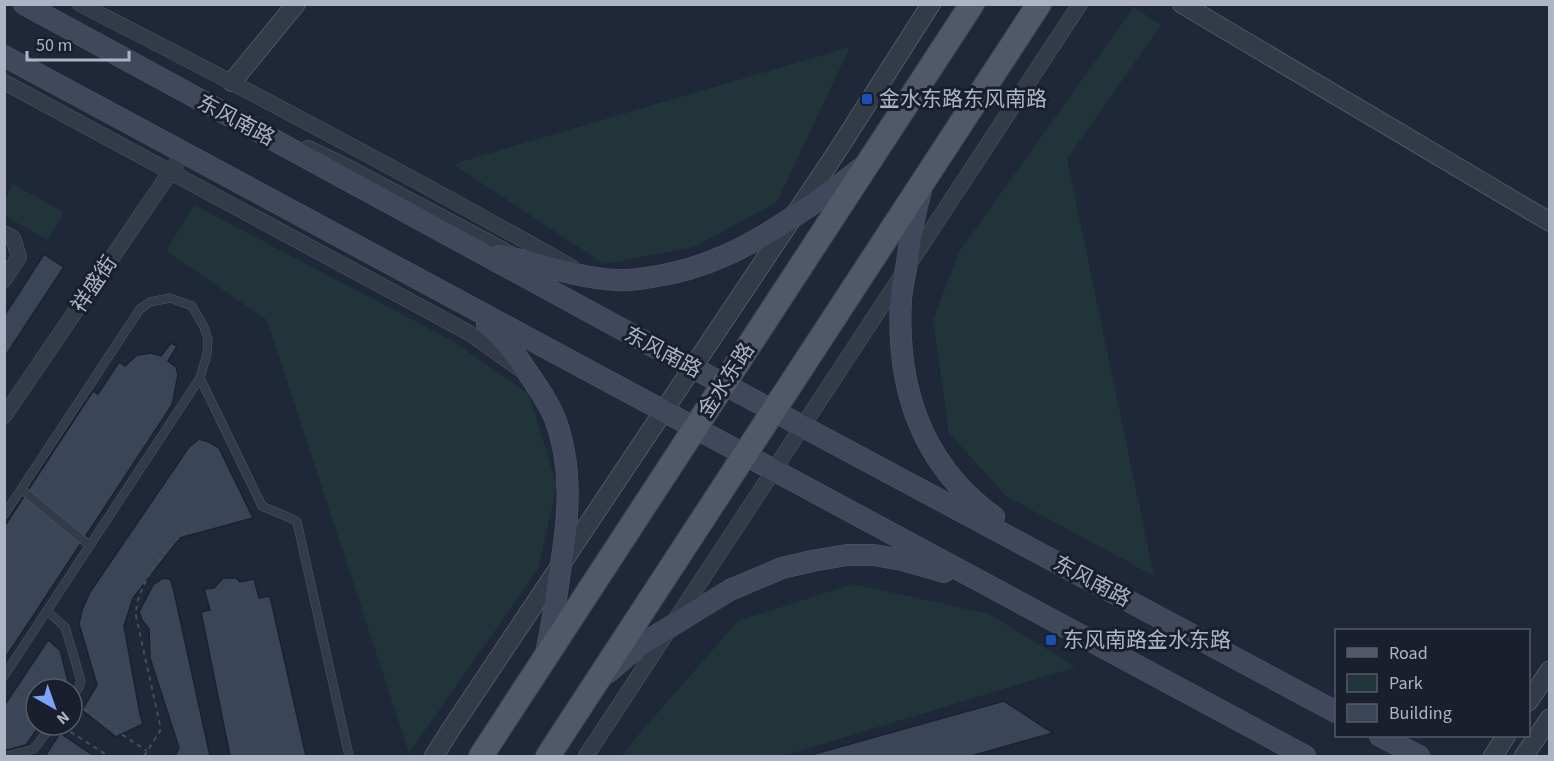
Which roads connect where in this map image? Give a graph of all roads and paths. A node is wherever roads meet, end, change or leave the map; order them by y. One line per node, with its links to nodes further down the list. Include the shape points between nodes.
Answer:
1 (24, 4): 21 (main road, 东风南路)
2 (31, 4): 13 (street)
3 (80, 4): 12 (street)
4 (296, 4): 12 (street)
5 (931, 4): 18 (street)
6 (972, 4): 15 (main road, 金水东路)
7 (1039, 4): 17 (main road)
8 (1080, 4): 23 (street)
9 (1182, 4): 19 (street)
10 (4, 56): 14 (main road)
11 (4, 81): 16 (street)
12 (232, 82): 24 (street)
13 (290, 140): 22 (street)
14 (184, 152): 16 (street, 祥盛街); 26 (main road)
15 (871, 160): 18 (main road); 31 (main road, 金水东路)
16 (171, 172): 29 (street, via 471,334); 34 (street, 祥盛街)
17 (925, 179): 23 (main road, via 915,212); 33 (main road)
18 (794, 217): 24 (main road, via 750,244 700,266 637,279); 28 (street)
19 (1550, 222)
20 (4, 233): 25 (street, via 13,238 19,257)
21 (473, 248): 22 (main road); 27 (main road, 东风南路)
22 (521, 260): 24 (main road); 27 (street)
23 (906, 270): 35 (street); 43 (main road, via 900,328 905,381 924,435 939,461 976,504)
24 (589, 277)
25 (4, 280)
26 (462, 303): 29 (main road, via 502,337); 32 (main road)
27 (612, 324): 28 (main road, 东风南路)
28 (693, 368): 31 (main road, 东风南路); 32 (street)
29 (531, 377): 44 (main road, via 554,416 567,468 566,535)
30 (200, 378): 39 (lane, via 208,339 192,306 170,298 150,302 140,309); 42 (lane); 65 (lane, via 262,506 297,522)
31 (724, 384): 33 (main road, 东风南路); 36 (main road, 金水东路)
32 (664, 411): 36 (main road); 44 (street)
33 (774, 411): 35 (main road, 东风南路); 37 (main road)
34 (4, 416)
35 (803, 426): 38 (street); 43 (main road, 东风南路)
36 (695, 428): 37 (main road); 48 (main road, 金水东路)
37 (745, 455): 38 (main road); 52 (main road)
38 (774, 471): 45 (main road); 47 (street)
39 (21, 489): 40 (lane); 42 (lane)
40 (4, 515)
41 (191, 529): 61 (path, via 164,554 138,598 136,616 160,725)
42 (90, 546): 46 (lane)
43 (1055, 561): 55 (main road, 东风南路)
44 (561, 565): 48 (main road); 66 (street)
45 (982, 583): 47 (main road, via 883,556 836,557 759,577 730,590); 70 (main road)
46 (47, 611): 50 (lane); 51 (lane, via 66,630)
47 (670, 628): 52 (main road, via 639,646); 69 (street)
48 (545, 658): 67 (main road, 金水东路)
49 (1550, 670): 53 (street)
50 (4, 676)
51 (80, 677)
52 (597, 681): 68 (main road)
53 (1530, 699)
54 (84, 710): 61 (path)
55 (1335, 711)
56 (1550, 718): 73 (street)
57 (43, 737): 62 (lane, via 34,748)
58 (78, 737): 63 (path)
59 (1384, 737): 71 (main road)
60 (1505, 737): 72 (street)
61 (147, 751): 64 (path)
62 (7, 756)
63 (108, 756)
64 (144, 756)
65 (349, 756)
66 (434, 756)
67 (481, 756)
68 (548, 756)
69 (586, 756)
70 (1305, 756)
71 (1419, 756)
72 (1493, 756)
73 (1524, 756)

